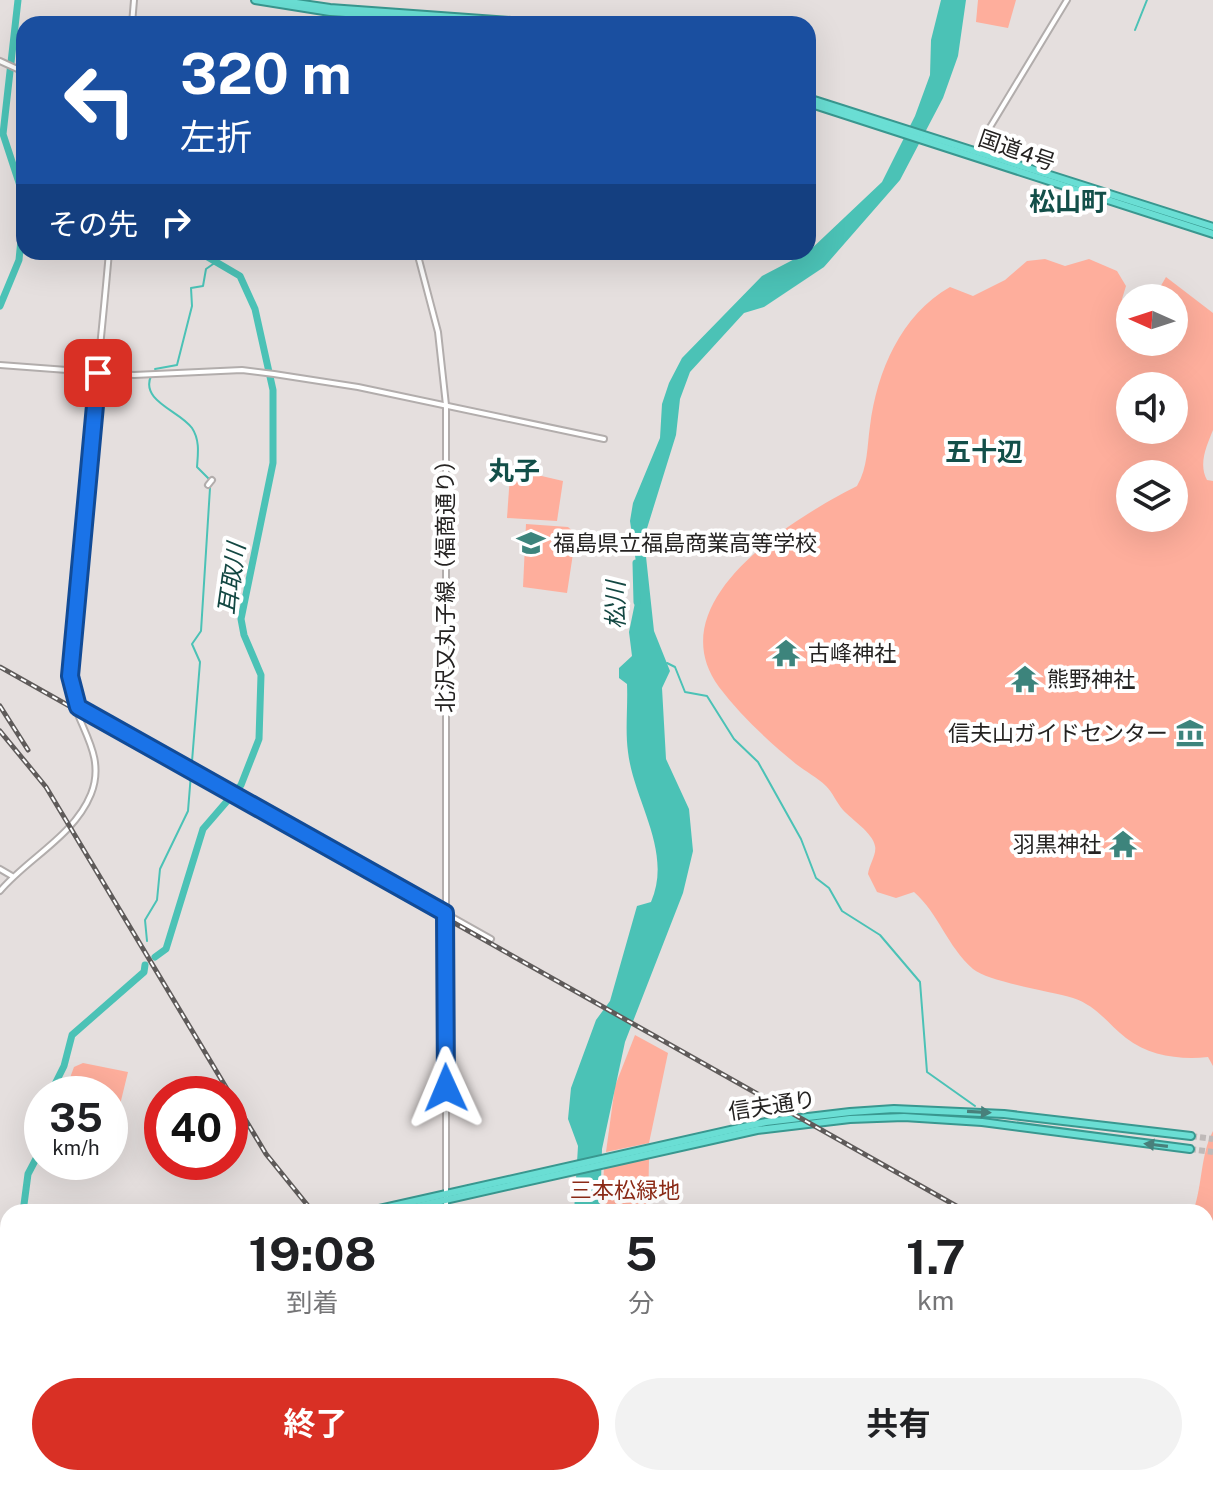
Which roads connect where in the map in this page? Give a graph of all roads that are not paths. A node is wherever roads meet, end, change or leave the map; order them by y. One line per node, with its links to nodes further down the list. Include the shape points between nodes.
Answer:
1 (255, 0): 4 (highway)
2 (276, 0): 4 (highway)
3 (1067, 0): 8 (street)
4 (368, 13): 5 (highway); 6 (highway)
5 (409, 16)
6 (418, 16)
7 (816, 102): 8 (highway, 国道4号)
8 (974, 153): 9 (highway, 国道4号); 10 (highway, 国道4号)
9 (1213, 227)
10 (1213, 234)
11 (108, 260): 14 (street)
12 (419, 260): 15 (street, 北沢又丸子線（福商通り）, via 436,321)
13 (0, 365): 14 (street)
14 (98, 373): 15 (street, via 242,370); 17 (street, via 70,676)
15 (446, 405): 16 (street); 21 (street, 北沢又丸子線（福商通り）)
16 (604, 439)
17 (78, 707): 19 (street, via 96,759 91,794 68,828); 21 (street)
18 (0, 869): 19 (street)
19 (13, 876): 20 (street)
20 (0, 891)
21 (445, 913): 22 (street); 26 (street, 北沢又丸子線（福商通り）)
22 (491, 939)
23 (1191, 1136): 25 (highway, 信夫通り, one-way to 23, via 766,1122 894,1109 1075,1120)
24 (1190, 1149): 25 (highway, 信夫通り, one-way to 25, via 904,1117 791,1125)
25 (652, 1150): 26 (highway, 信夫通り)
26 (445, 1197): 27 (highway, 信夫通り); 28 (highway, 信夫通り); 29 (street, 北沢又丸子線（福商通り）)
27 (408, 1204)
28 (420, 1204)
29 (445, 1204)

